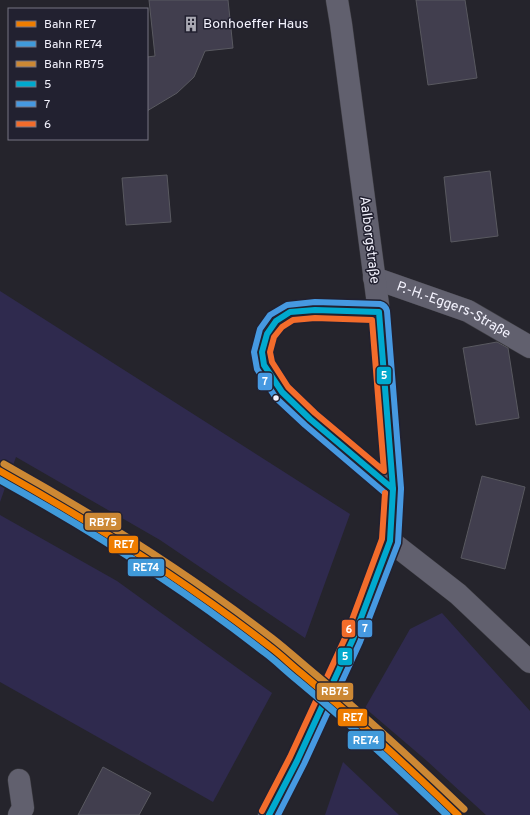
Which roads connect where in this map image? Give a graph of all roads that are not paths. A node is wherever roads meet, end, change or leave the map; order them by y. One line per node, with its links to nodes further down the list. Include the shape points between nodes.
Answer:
1 (337, 0): 2 (street, Aalborgstraße)
2 (374, 278): 3 (street, Aalborgstraße); 4 (street, P.-H.-Eggers-Straße, via 468,311)
3 (379, 312): 5 (street, Aalborgstraße); 5 (street, via 290,312 276,321 267,334 262,352 264,365 282,392)
4 (530, 348)
5 (393, 489): 6 (street, Aalborgstraße)
6 (390, 541): 7 (street, via 458,594); 10 (street, Aalborgstraße, via 353,639 297,761)
7 (530, 662)
8 (19, 780): 9 (street, via 23,808)
9 (19, 815)
10 (269, 815)

